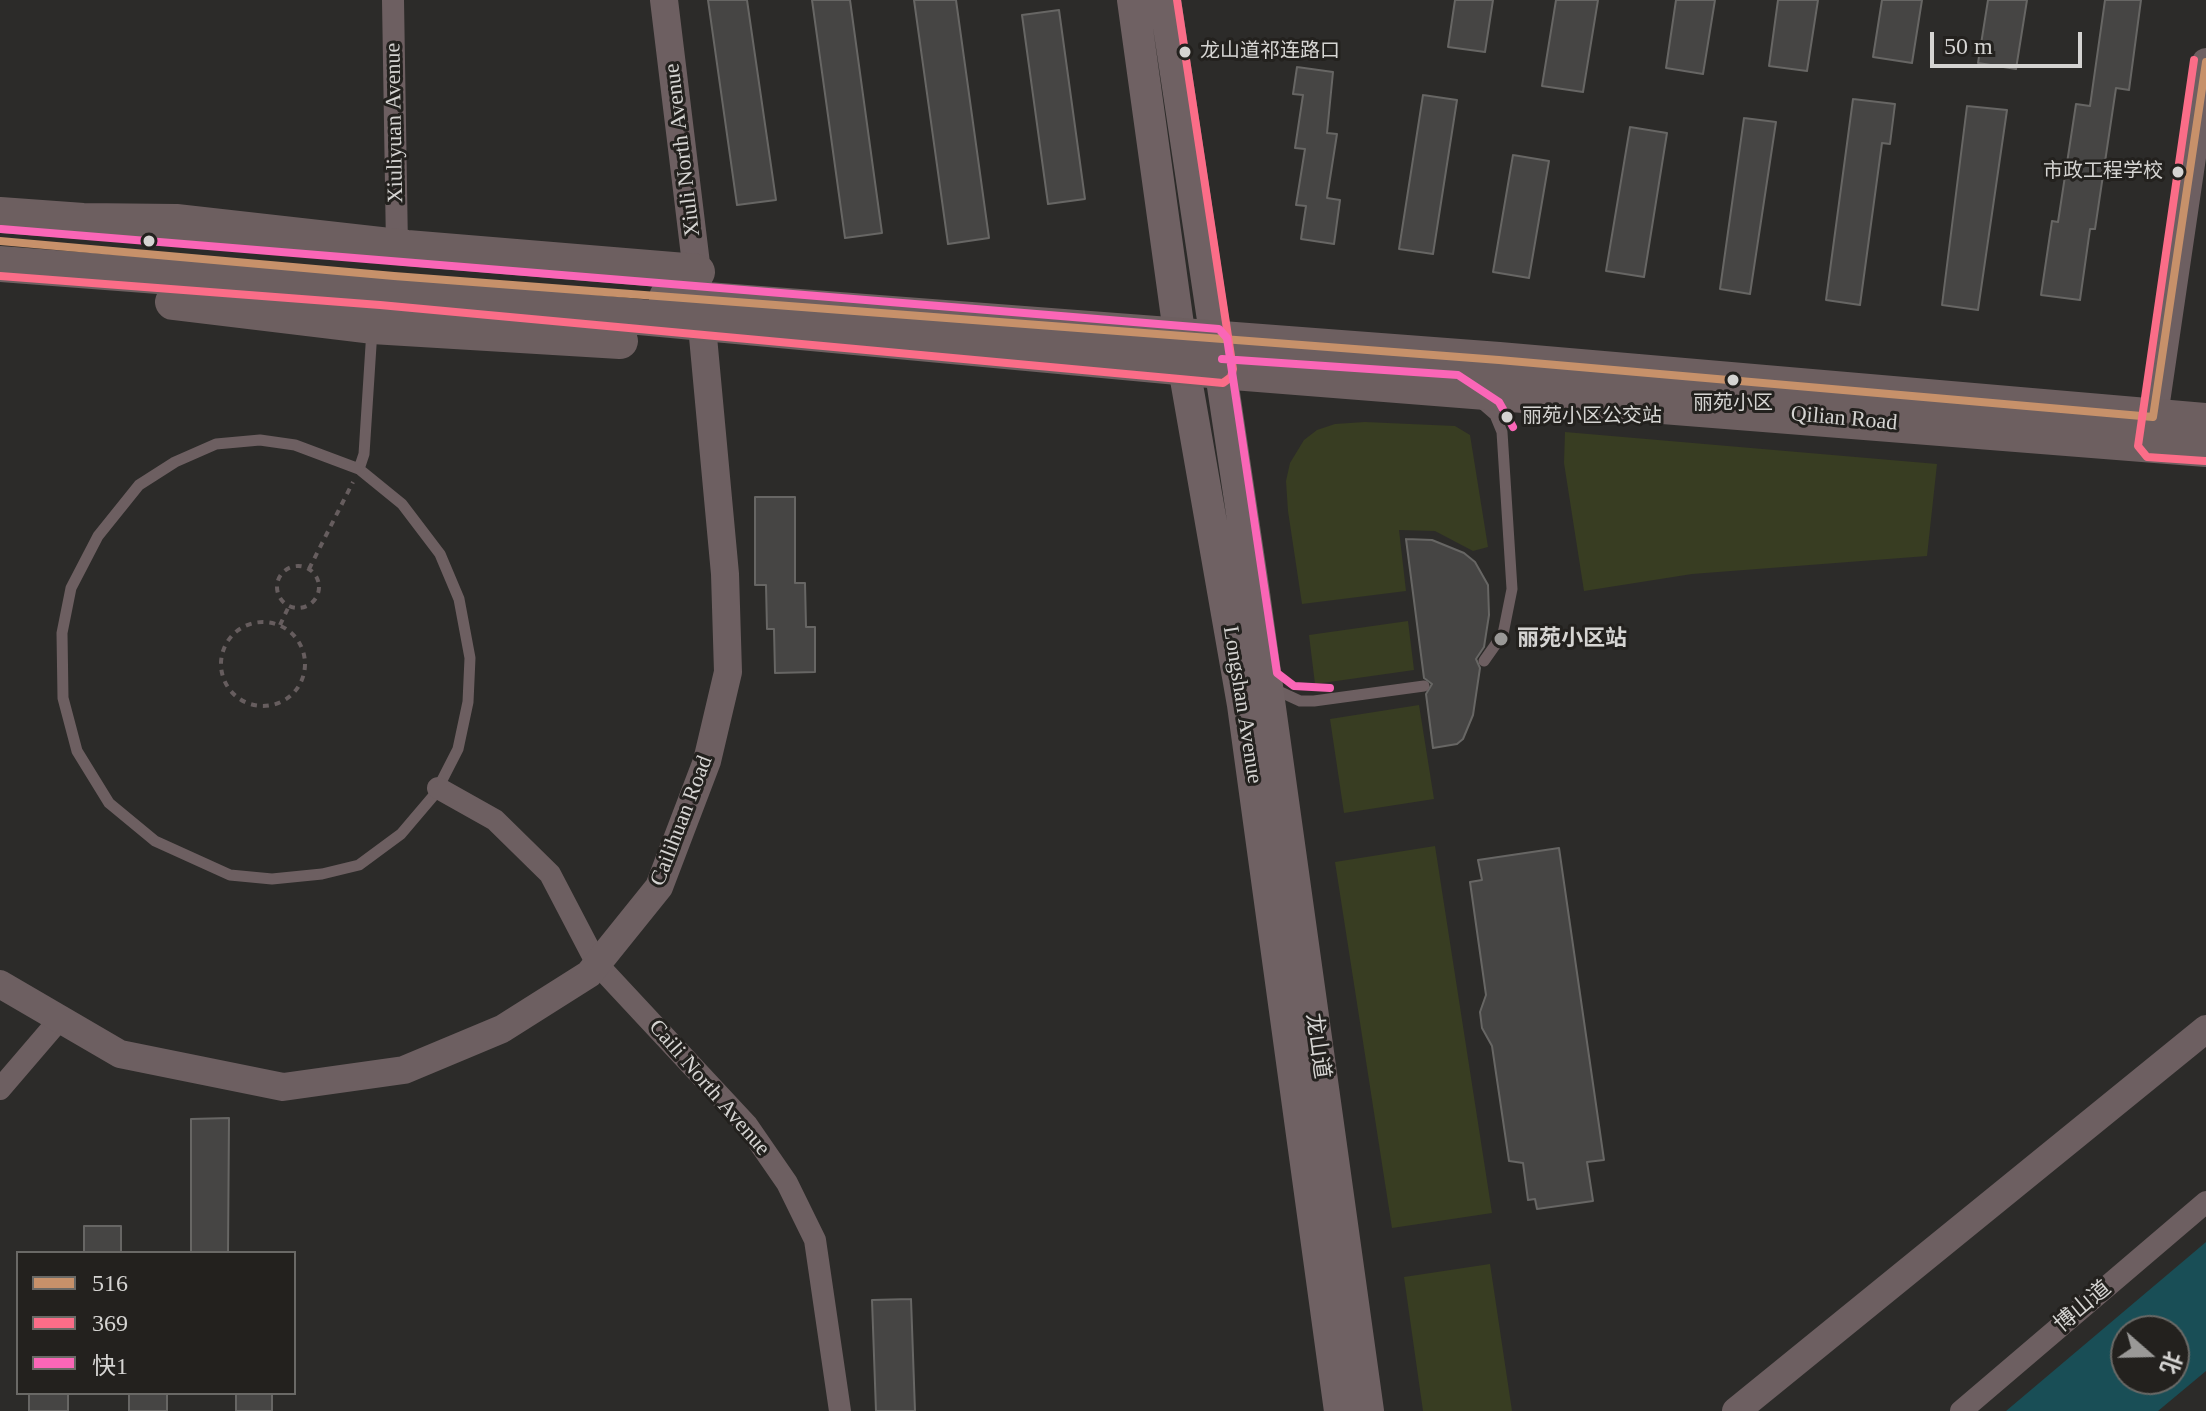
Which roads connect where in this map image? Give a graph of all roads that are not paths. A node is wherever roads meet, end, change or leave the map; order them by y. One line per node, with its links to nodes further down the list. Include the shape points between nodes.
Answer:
1 (393, 0): 9 (street, Xiuliyuan Avenue)
2 (664, 0): 12 (street, Xiuli North Avenue)
3 (1133, 0): 14 (main road, Longshan Avenue)
4 (1165, 0): 14 (main road, Longshan Avenue)
5 (2206, 62): 17 (street)
6 (2206, 127): 17 (street)
7 (0, 215): 9 (main road, via 176,222)
8 (0, 241): 12 (main road, Qilian Road)
9 (397, 247): 12 (main road)
10 (0, 264): 12 (main road, Qilian Road)
11 (0, 288): 13 (main road, via 211,305)
12 (700, 311): 13 (main road); 14 (main road, Qilian Road); 24 (street, Cailihuan Road, via 725,574 728,672 707,761 659,887)
13 (372, 326): 19 (lane)
14 (1200, 354): 15 (main road, Qilian Road); 17 (main road, Qilian Road, via 1499,360); 21 (main road, Longshan Avenue); 31 (main road, Longshan Avenue)
15 (1455, 387): 17 (main road, Qilian Road); 20 (lane, via 1491,410 1502,432 1512,589 1503,634)
16 (2206, 421): 17 (main road, Qilian Road)
17 (2156, 431): 18 (main road, Qilian Road)
18 (2206, 449)
19 (359, 469): 23 (lane, via 412,516 440,554 459,599 470,658 468,702 458,749); 23 (lane, via 295,445 260,440 216,444 139,485 98,536 71,588 62,633 63,698 77,751 109,803 155,841 230,875 272,879 359,865 401,834)
20 (1484, 661)
21 (1266, 680): 22 (lane, via 1281,694 1300,701); 32 (main road, 龙山道)
22 (1424, 686)
23 (438, 788): 24 (street, Caili North Avenue, via 495,820 550,874)
24 (597, 964): 26 (street, Cailihuan Road, via 502,1029 404,1070 283,1087 120,1054); 30 (street, Caili North Avenue, via 747,1125 787,1183 815,1240)
25 (0, 984): 26 (street, Cailihuan Road)
26 (60, 1019): 28 (street)
27 (2206, 1029): 33 (street)
28 (0, 1089)
29 (2206, 1202): 34 (street, 博山道)
30 (840, 1411)
31 (1340, 1411)
32 (1368, 1411)
33 (1736, 1411)
34 (1961, 1411)

